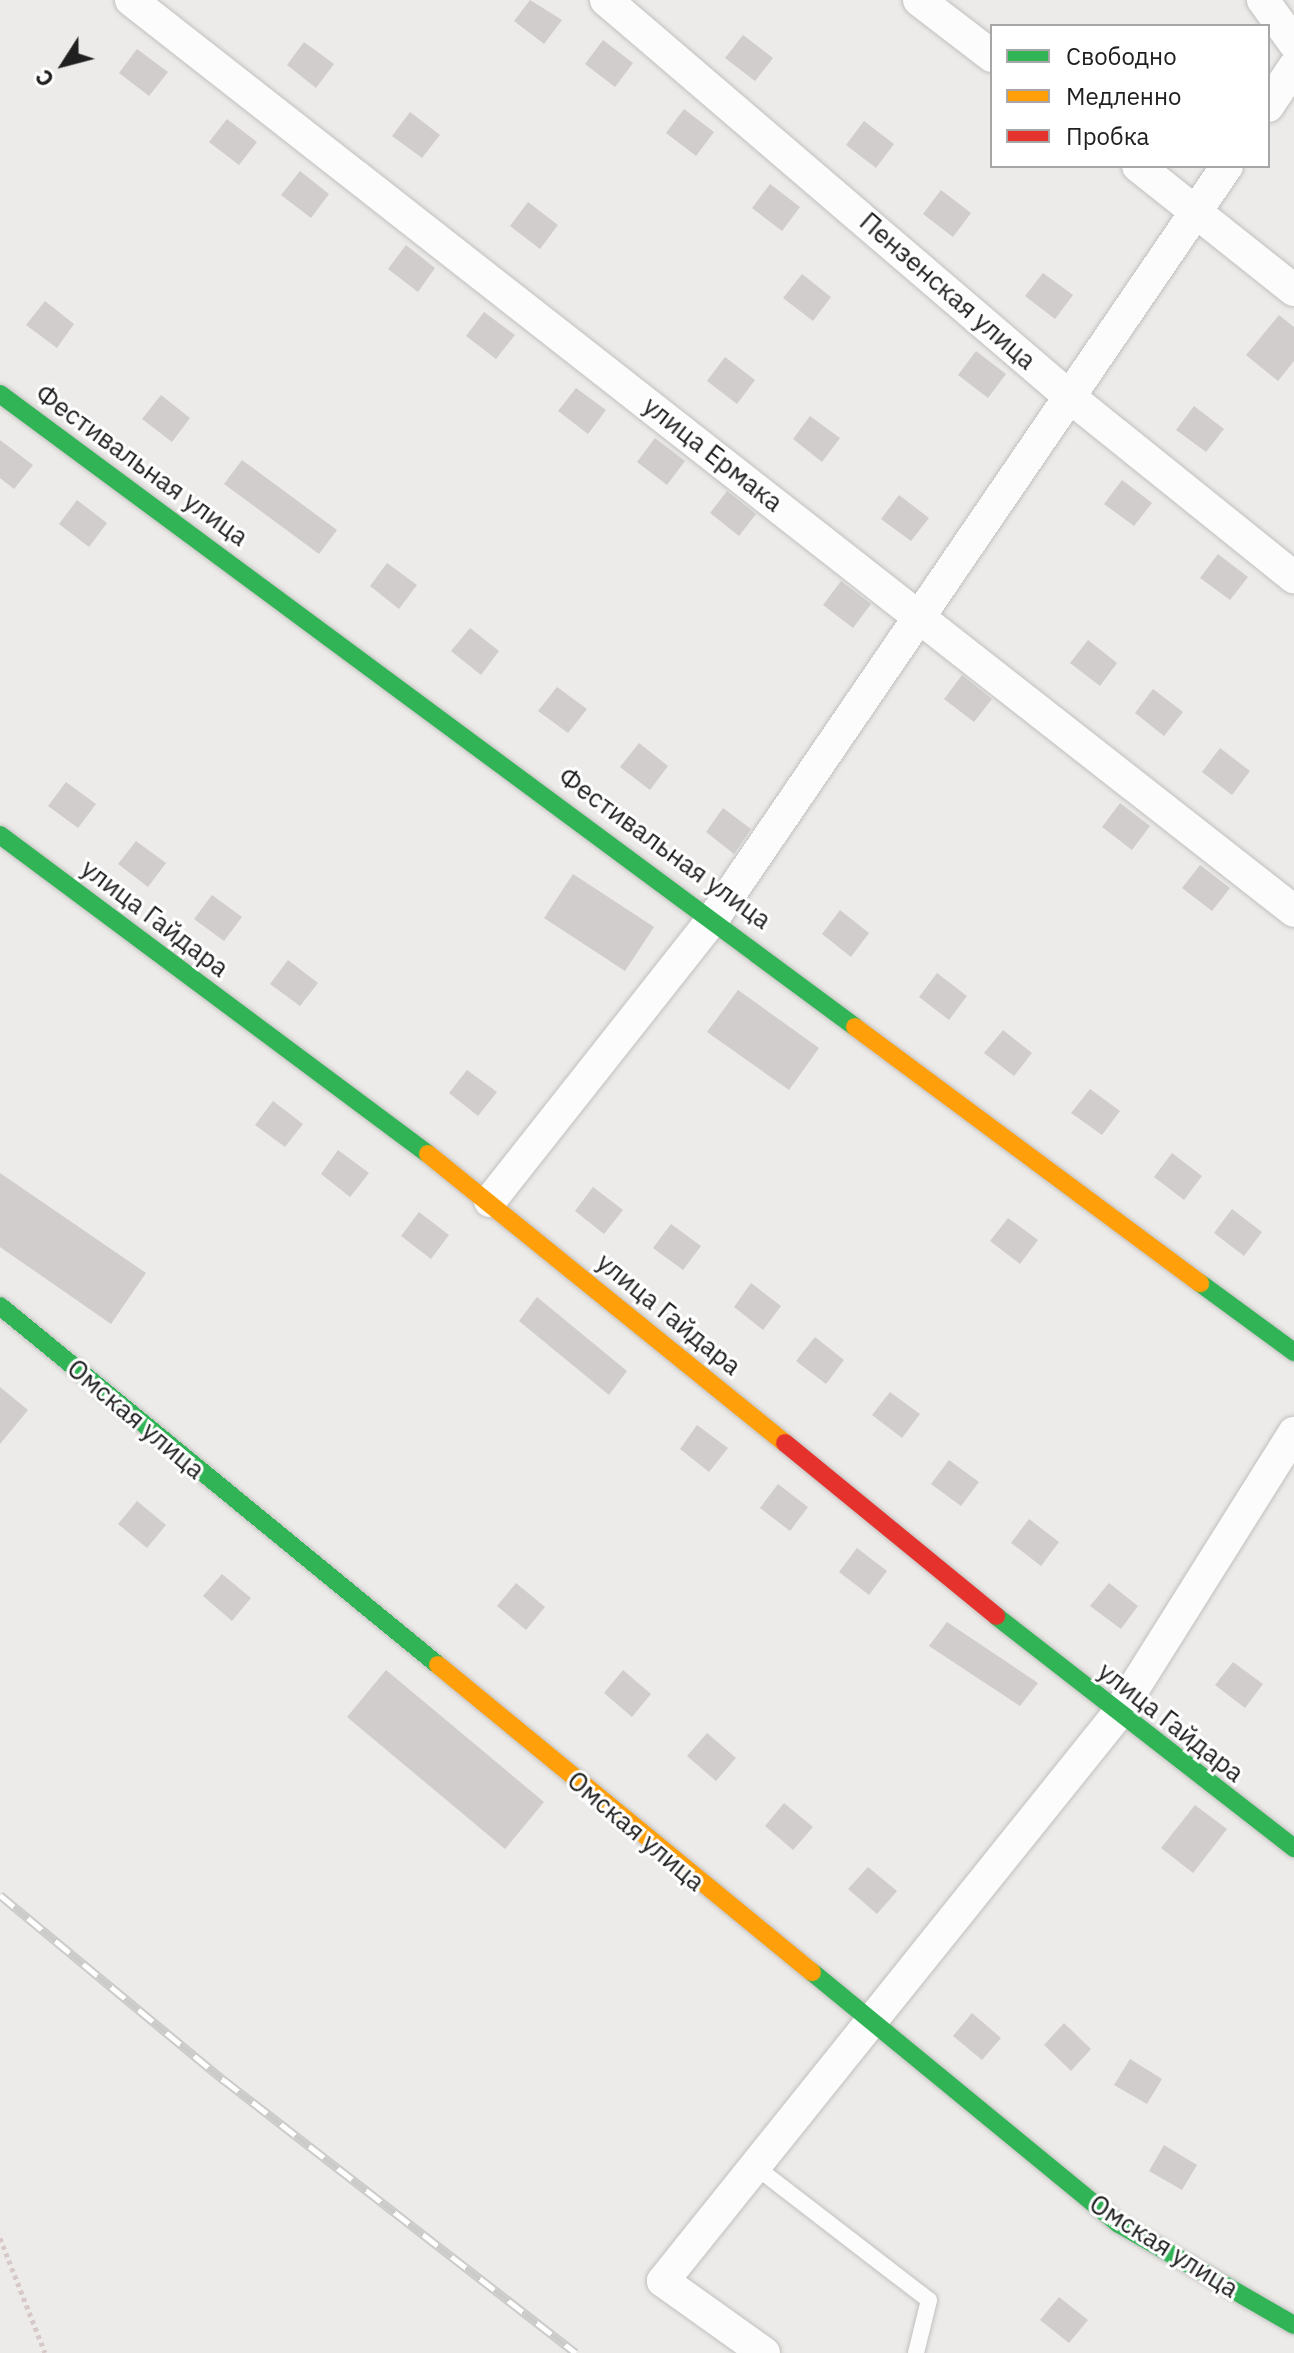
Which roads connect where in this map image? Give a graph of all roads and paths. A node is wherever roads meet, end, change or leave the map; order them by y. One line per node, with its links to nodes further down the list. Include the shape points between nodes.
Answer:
1 (131, 0): 16 (street, улица Ермака)
2 (606, 0): 14 (street, Пензенская улица)
3 (919, 0): 6 (street)
4 (1263, 0): 5 (street)
5 (1294, 43)
6 (990, 54)
7 (1294, 67): 8 (street)
8 (1270, 103)
9 (1141, 168): 11 (street)
10 (1226, 168): 11 (street)
11 (1197, 211): 12 (street); 14 (street)
12 (1294, 290)
13 (0, 394): 19 (street, Фестивальная улица)
14 (1071, 398): 15 (street, Пензенская улица); 16 (street)
15 (1294, 577)
16 (921, 616): 18 (street, улица Ермака); 19 (street)
17 (0, 835): 20 (street, улица Гайдара)
18 (1294, 911)
19 (715, 916): 20 (street); 22 (street, Фестивальная улица)
20 (490, 1201): 24 (street, улица Гайдара)
21 (0, 1306): 26 (street, Омская улица)
22 (1294, 1352)
23 (1294, 1433): 24 (street)
24 (1117, 1715): 25 (street, улица Гайдара); 26 (street)
25 (1294, 1848)
26 (871, 2026): 27 (street); 29 (street, Омская улица, via 1119,2224)
27 (756, 2167): 31 (street, via 663,2281); 32 (lane, via 929,2300)
28 (0, 2238): 30 (path)
29 (1294, 2325)
30 (45, 2353)
31 (764, 2353)
32 (916, 2353)

